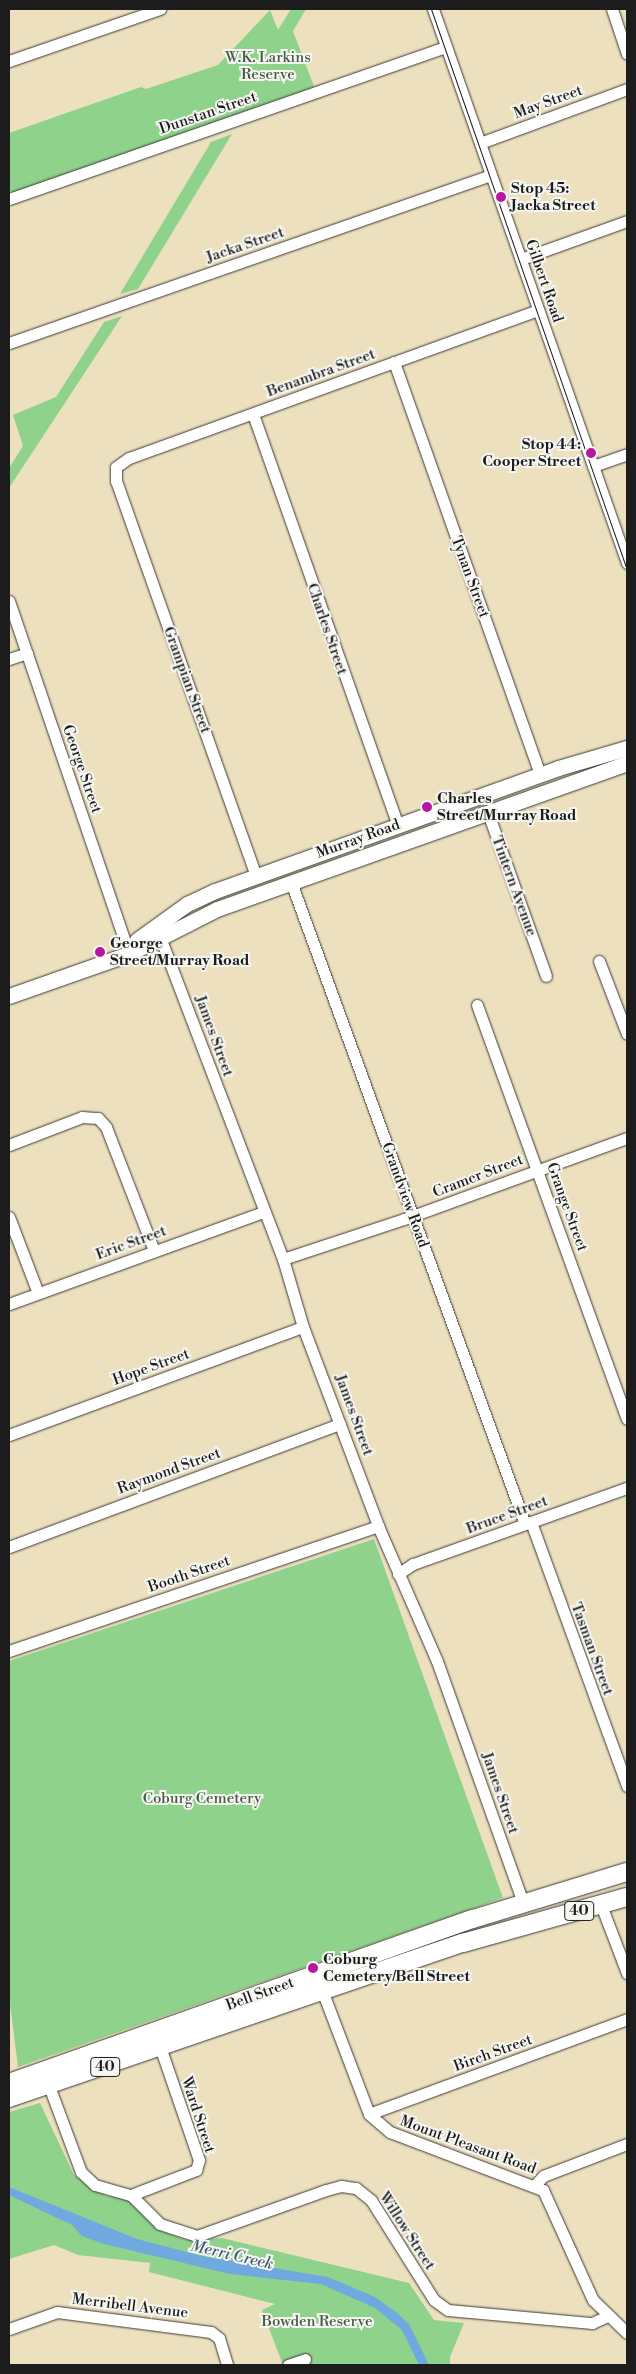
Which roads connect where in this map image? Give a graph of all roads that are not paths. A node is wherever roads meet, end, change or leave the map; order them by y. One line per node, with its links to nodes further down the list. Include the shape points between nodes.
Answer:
1 (160, 9): 6 (street)
2 (433, 9): 4 (street, Gilbert Road)
3 (612, 9): 5 (street)
4 (446, 47): 8 (street, Gilbert Road); 10 (street, Dunstan Street)
5 (627, 54)
6 (9, 61)
7 (627, 89): 8 (street, May Street)
8 (480, 143): 9 (street, Gilbert Road)
9 (491, 175): 13 (street, Gilbert Road); 15 (street, Jacka Street)
10 (9, 199)
11 (625, 222): 12 (street); 13 (street)
12 (627, 234)
13 (521, 259): 14 (street, Gilbert Road)
14 (538, 310): 16 (street, Benambra Street); 19 (street, Gilbert Road)
15 (9, 343)
16 (394, 362): 17 (street, Benambra Street); 29 (street, Tynan Street)
17 (253, 414): 20 (street, Benambra Street, via 129,458); 33 (street, Charles Street)
18 (627, 454): 19 (street)
19 (593, 466): 21 (street, Gilbert Road)
20 (116, 467): 36 (street, Grampian Street, via 116,481)
21 (627, 563)
22 (9, 602): 23 (street, George Street)
23 (27, 653): 24 (street); 40 (street, George Street)
24 (9, 659)
25 (627, 742): 27 (street)
26 (627, 748): 27 (main road, Murray Road)
27 (584, 759): 29 (main road, Murray Road)
28 (627, 763): 30 (main road, Murray Road)
29 (540, 774): 30 (main road, Tynan Street); 31 (main road, Murray Road)
30 (546, 792): 32 (main road, Murray Road)
31 (482, 795): 32 (main road, Tintern Avenue); 33 (main road, Murray Road)
32 (488, 814): 34 (main road, Murray Road); 43 (street, Tintern Avenue)
33 (398, 825): 34 (main road, Charles Street); 35 (main road, Murray Road)
34 (404, 843): 37 (main road, Murray Road)
35 (286, 865): 36 (main road, Murray Road); 37 (main road, Grandview Road)
36 (256, 876): 38 (main road, Grampian Street); 40 (main road, Murray Road, via 200,897)
37 (291, 882): 38 (main road, Murray Road); 52 (street, Grandview Road)
38 (262, 892): 39 (main road, Murray Road, via 199,916)
39 (160, 937): 41 (main road, Murray Road, via 128,954); 51 (street, James Street)
40 (127, 947): 41 (main road, Murray Road)
41 (104, 961): 44 (main road, Murray Road)
42 (599, 961): 46 (street)
43 (546, 976)
44 (9, 996)
45 (477, 1004): 50 (street, Grange Street)
46 (623, 1012): 47 (street)
47 (627, 1034)
48 (627, 1138): 50 (street, Cramer Street)
49 (9, 1145): 54 (street, via 82,1117 98,1118 106,1127)
50 (537, 1169): 52 (street, Cramer Street); 59 (street, Grange Street)
51 (263, 1212): 54 (street, Eric Street); 55 (street, James Street)
52 (412, 1216): 55 (street, Cramer Street); 63 (street, Grandview Road)
53 (9, 1217): 56 (street)
54 (154, 1251): 56 (street, Eric Street)
55 (283, 1259): 58 (street, James Street)
56 (38, 1293): 57 (street, Eric Street)
57 (9, 1304)
58 (303, 1327): 60 (street, James Street); 61 (street, Hope Street)
59 (627, 1419)
60 (340, 1424): 64 (street, James Street); 65 (street, Raymond Street)
61 (9, 1435)
62 (627, 1488): 63 (street, Bruce Street)
63 (528, 1523): 66 (street, Bruce Street, via 413,1564); 68 (street, Tasman Street)
64 (378, 1526): 66 (street, James Street); 67 (street, Booth Street)
65 (9, 1547)
66 (398, 1574): 72 (street, James Street, via 436,1661)
67 (9, 1651)
68 (627, 1786)
69 (627, 1872): 70 (highway, Bell Street / 40)
70 (557, 1893): 72 (highway, Bell Street / 40); 74 (highway)
71 (627, 1897): 73 (highway, Bell Street / 40)
72 (523, 1903): 76 (highway, Bell Street / 40)
73 (601, 1905): 74 (highway, Bell Street / 40); 75 (street)
74 (572, 1914): 76 (highway, Bell Street / 40)
75 (627, 1973)
76 (319, 1982): 78 (highway, Bell Street / 40); 79 (highway, Bell Street / 40); 83 (street, Mount Pleasant Road)
77 (627, 2019): 83 (street, Birch Street)
78 (155, 2032): 79 (street, Ward Street); 80 (highway, Bell Street / 40)
79 (161, 2048): 81 (highway, Bell Street / 40); 86 (street, Ward Street, via 199,2160 196,2170)
80 (9, 2082)
81 (49, 2086): 82 (highway, Bell Street / 40); 86 (street, via 81,2172 96,2185)
82 (9, 2098)
83 (369, 2114): 85 (street, Mount Pleasant Road, via 390,2132)
84 (627, 2144): 85 (street, via 543,2176)
85 (535, 2186): 87 (street, Mount Pleasant Road, via 548,2198 592,2300)
86 (131, 2195): 87 (street, Willow Street, via 160,2224 197,2236 326,2190 341,2186 356,2188 371,2200 434,2300 448,2310 592,2323)
87 (608, 2316): 89 (street, Mount Pleasant Road)
88 (9, 2329): 91 (street, Merribell Avenue, via 56,2312 211,2332 218,2338)
89 (627, 2333)
90 (305, 2359): 92 (street)
91 (227, 2365)
92 (288, 2365)

